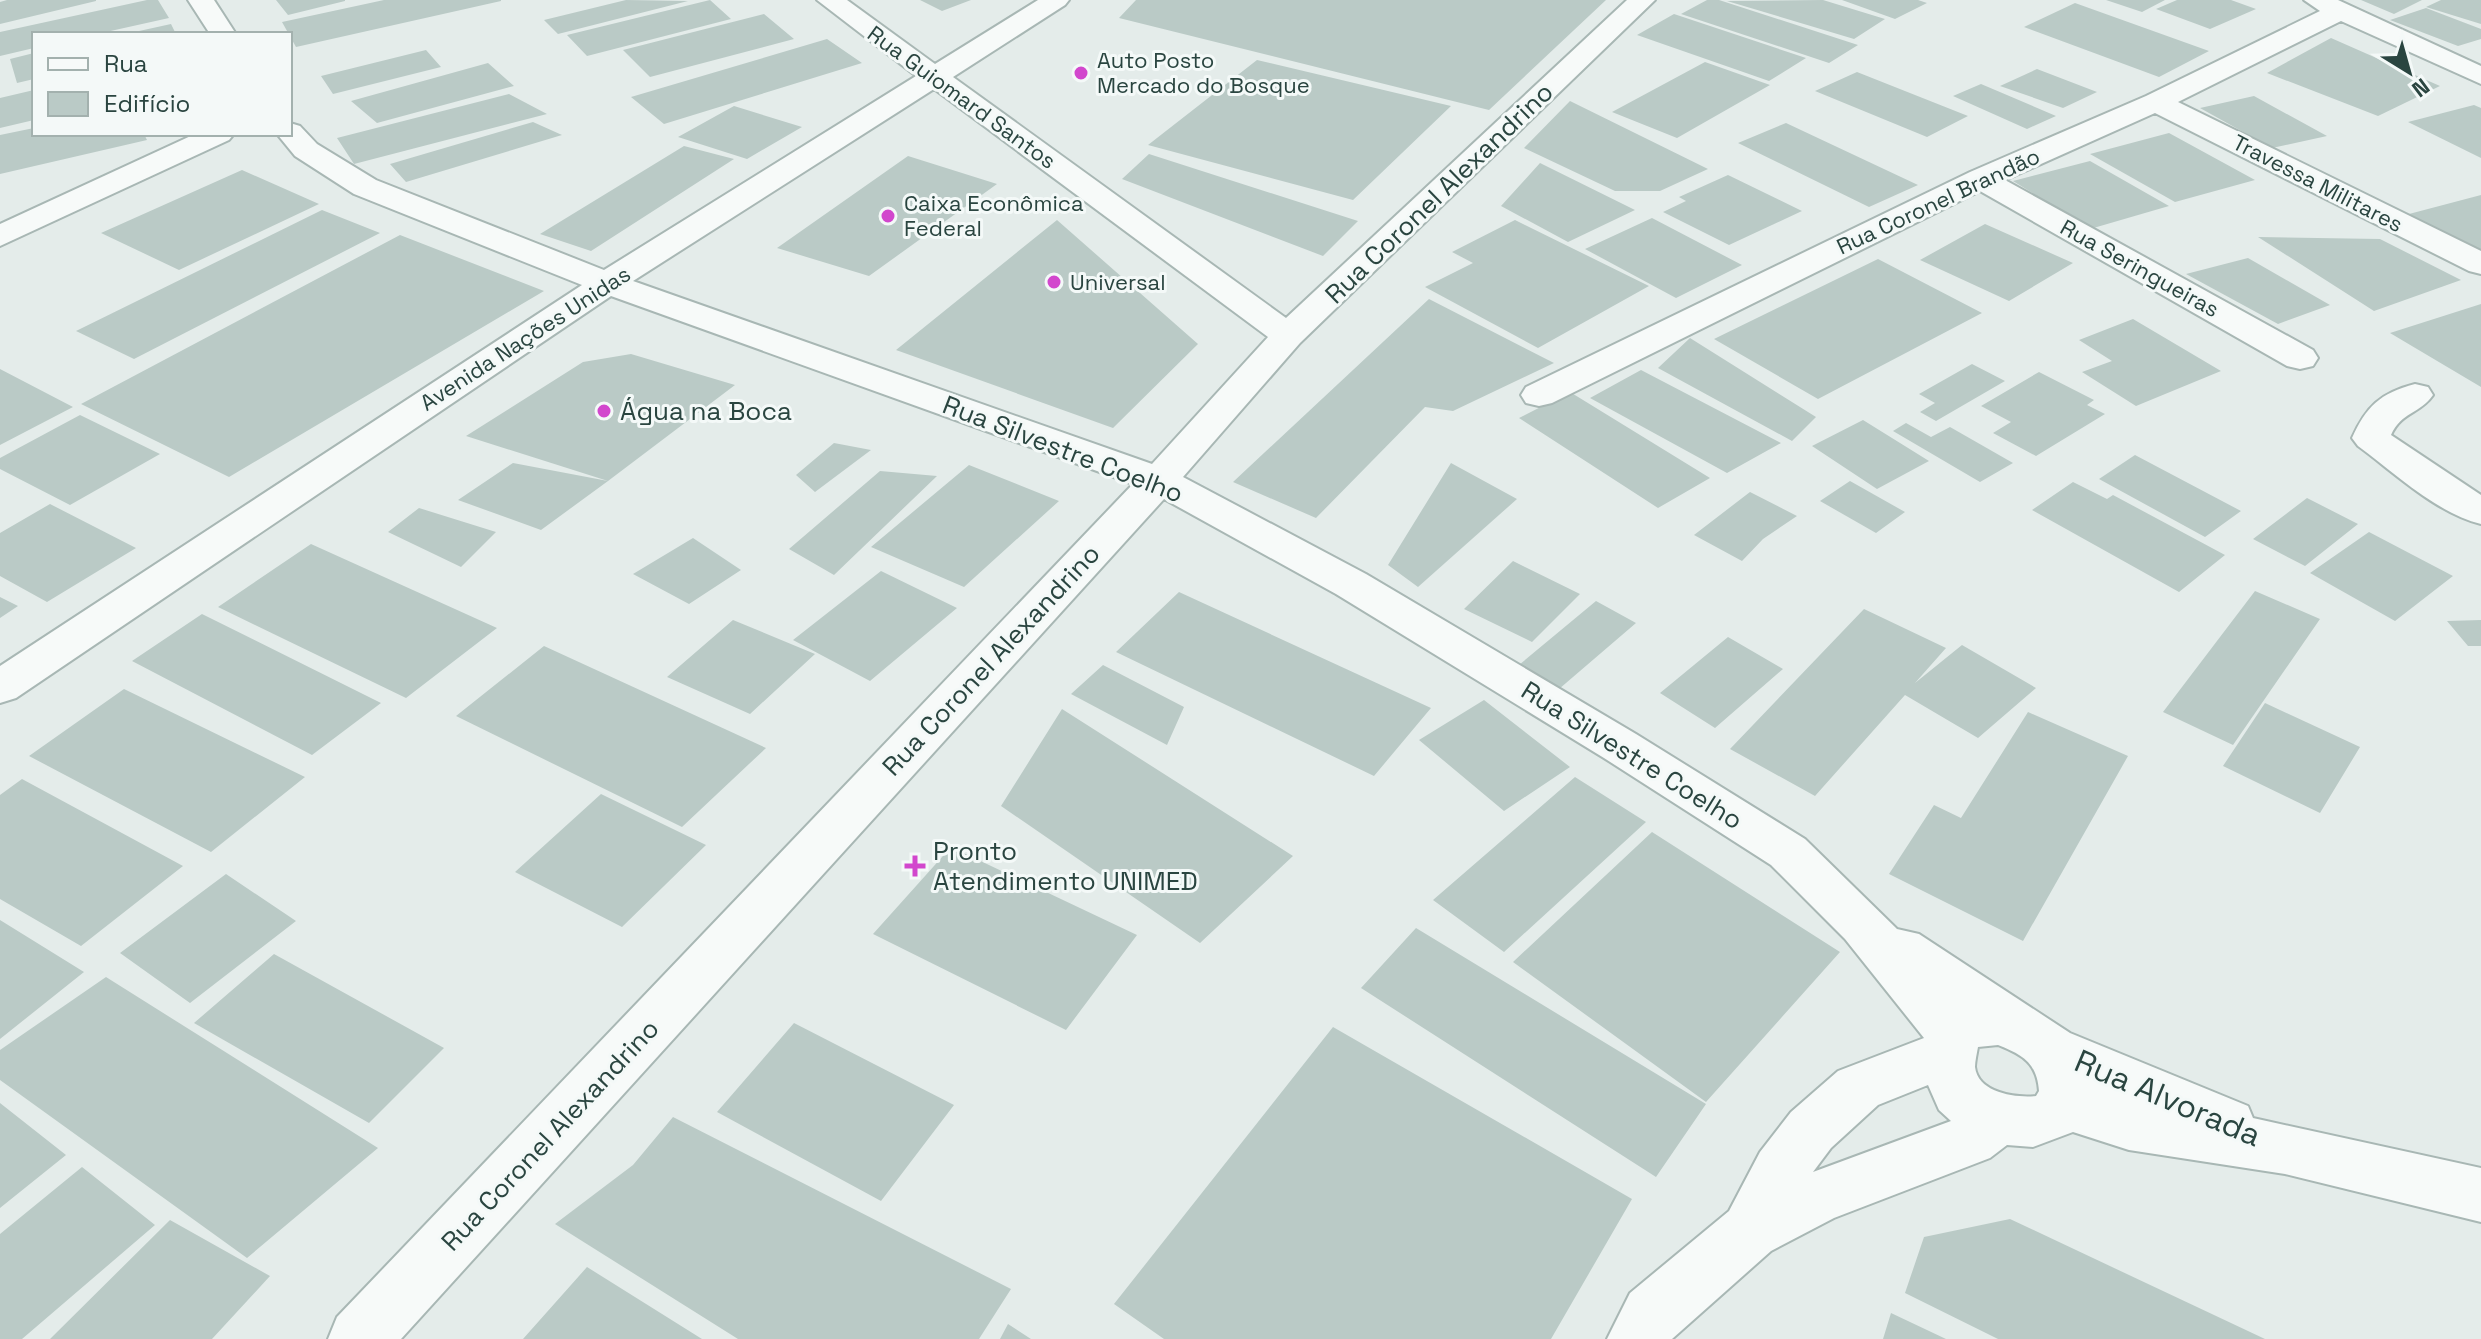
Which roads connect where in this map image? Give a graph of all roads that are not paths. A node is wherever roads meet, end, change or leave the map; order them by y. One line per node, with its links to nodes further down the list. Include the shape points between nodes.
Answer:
1 (201, 0): 6 (street)
2 (830, 0): 7 (street, Rua Guiomard Santos)
3 (1056, 0): 7 (street, Avenida Nações Unidas)
4 (1642, 0): 16 (street, Rua Coronel Alexandrino)
5 (2328, 6): 8 (street); 9 (street, Rua Coronel Brandão)
6 (222, 32)
7 (937, 76): 15 (street, Avenida Nações Unidas); 16 (street, Rua Guiomard Santos)
8 (2481, 76)
9 (2156, 102): 12 (street, Rua Coronel Brandão); 14 (street, Travessa Militares)
10 (292, 134): 15 (street, Rua Silvestre Coelho, via 306,150 365,187)
11 (215, 136): 13 (street)
12 (1981, 179): 17 (street, Rua Seringueiras); 18 (street, Rua Coronel Brandão)
13 (0, 236)
14 (2481, 264)
15 (607, 283): 20 (street, Rua Silvestre Coelho); 22 (street, Avenida Nações Unidas)
16 (1288, 336): 20 (street, Rua Coronel Alexandrino)
17 (2300, 358)
18 (1539, 395)
19 (2415, 395): 21 (street, via 2381,415 2371,438)
20 (1159, 480): 23 (street, Rua Silvestre Coelho, via 1351,584 1788,852); 31 (street, Rua Coronel Alexandrino)
21 (2481, 512)
22 (0, 687)
23 (1863, 925): 24 (street, Rua Silvestre Coelho); 25 (street, Rua Silvestre Coelho)
24 (2038, 1040): 25 (street, via 1998,1022 1972,1024); 26 (street, via 2062,1063 2069,1093); 28 (street, Rua Alvorada)
25 (1949, 1044): 27 (street, via 1946,1070 1954,1086); 30 (street, via 1858,1088 1823,1120 1780,1170)
26 (2064, 1105): 27 (street, via 2053,1118 2033,1123); 28 (street, Rua Alvorada, via 2129,1125)
27 (1997, 1120): 30 (street, via 1970,1140 1813,1199)
28 (2285, 1148): 29 (street, Rua Alvorada)
29 (2481, 1195)
30 (1750, 1231): 32 (street, via 1652,1314)
31 (359, 1339)
32 (1638, 1339)

